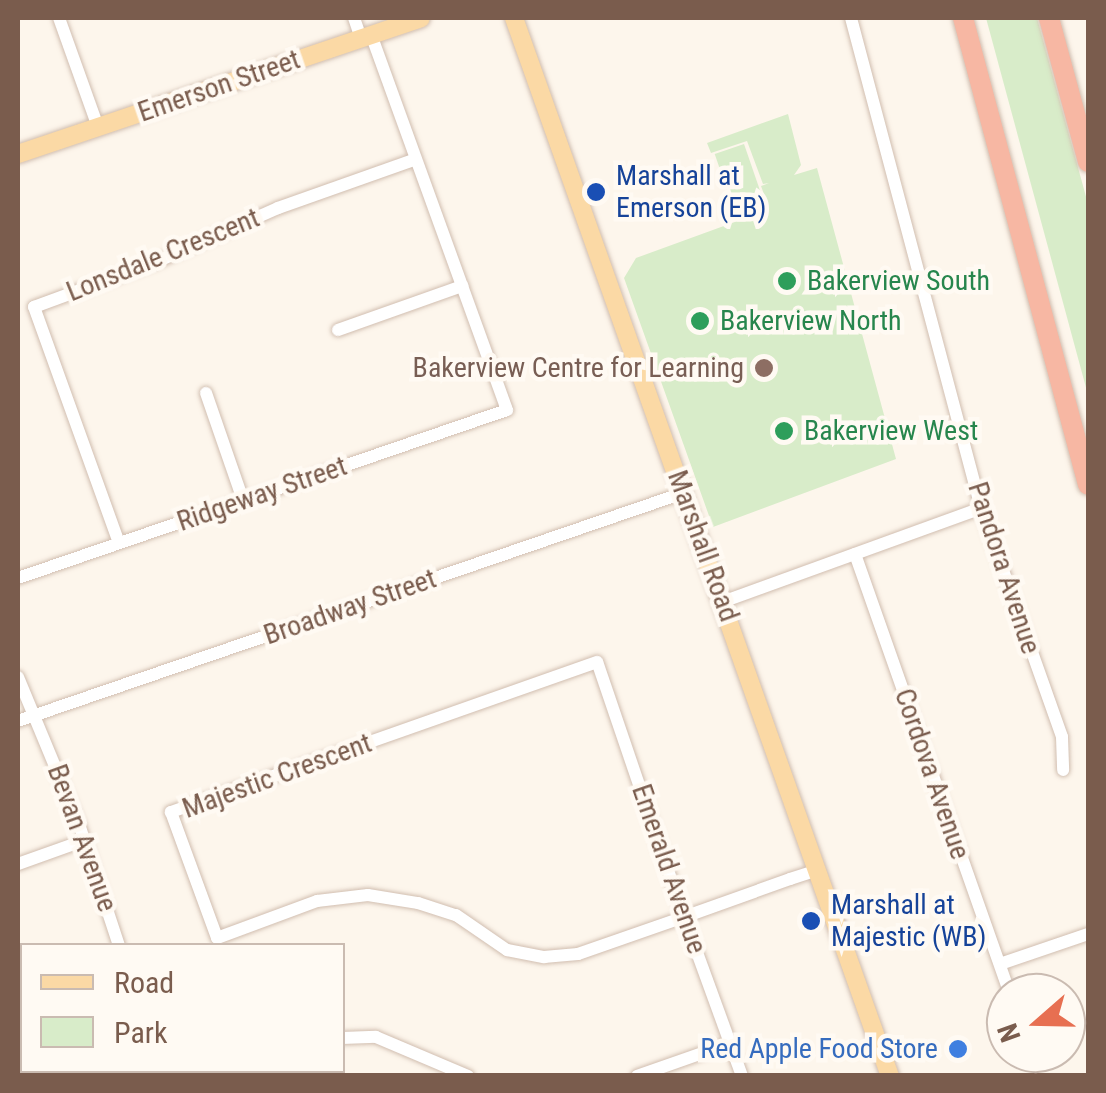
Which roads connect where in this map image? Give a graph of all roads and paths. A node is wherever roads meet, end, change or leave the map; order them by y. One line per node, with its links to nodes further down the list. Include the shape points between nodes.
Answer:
1 (59, 18): 9 (street)
2 (354, 18): 8 (street)
3 (422, 18): 8 (main road, Emerson Street)
4 (514, 18): 17 (main road, Marshall Road)
5 (851, 18): 19 (street, Pandora Avenue)
6 (962, 18): 16 (highway)
7 (1049, 18): 12 (highway)
8 (366, 36): 9 (main road, Emerson Street); 11 (street)
9 (98, 126): 10 (main road, Emerson Street)
10 (18, 154)
11 (416, 159): 13 (street); 20 (street, Lonsdale Crescent, via 34,306)
12 (1088, 162)
13 (462, 286): 14 (street); 18 (street, Ridgeway Street, via 506,410)
14 (338, 330)
15 (206, 393): 18 (street)
16 (1088, 485)
17 (683, 492): 23 (main road, Marshall Road); 26 (street, Broadway Street)
18 (244, 500): 20 (street, Ridgeway Street)
19 (981, 508): 21 (street); 28 (street, Pandora Avenue, via 1062,737)
20 (119, 543): 22 (street, Ridgeway Street)
21 (855, 554): 23 (street); 35 (street, Cordova Avenue)
22 (18, 578)
23 (722, 602): 31 (main road, Marshall Road)
24 (597, 662): 32 (street, Emerald Avenue); 32 (street, Majestic Crescent, via 171,812 217,938 317,901 368,895 456,916 507,950 544,957 578,954)
25 (18, 676): 26 (street, Bevan Avenue)
26 (34, 716): 27 (street, Broadway Street); 29 (street, Bevan Avenue)
27 (18, 721)
28 (1063, 770)
29 (85, 840): 30 (street); 34 (street, Bevan Avenue)
30 (18, 864)
31 (817, 870): 32 (street, Majestic Crescent); 42 (main road, Marshall Road)
32 (684, 917): 38 (street, Emerald Avenue)
33 (1088, 934): 35 (street)
34 (118, 943)
35 (1000, 964): 36 (street, Cordova Avenue)
36 (1003, 973)
37 (345, 1038): 39 (street, via 376,1038)
38 (731, 1043): 40 (street); 41 (street, Emerald Avenue)
39 (468, 1076)
40 (637, 1076)
41 (742, 1076)
42 (890, 1076)

